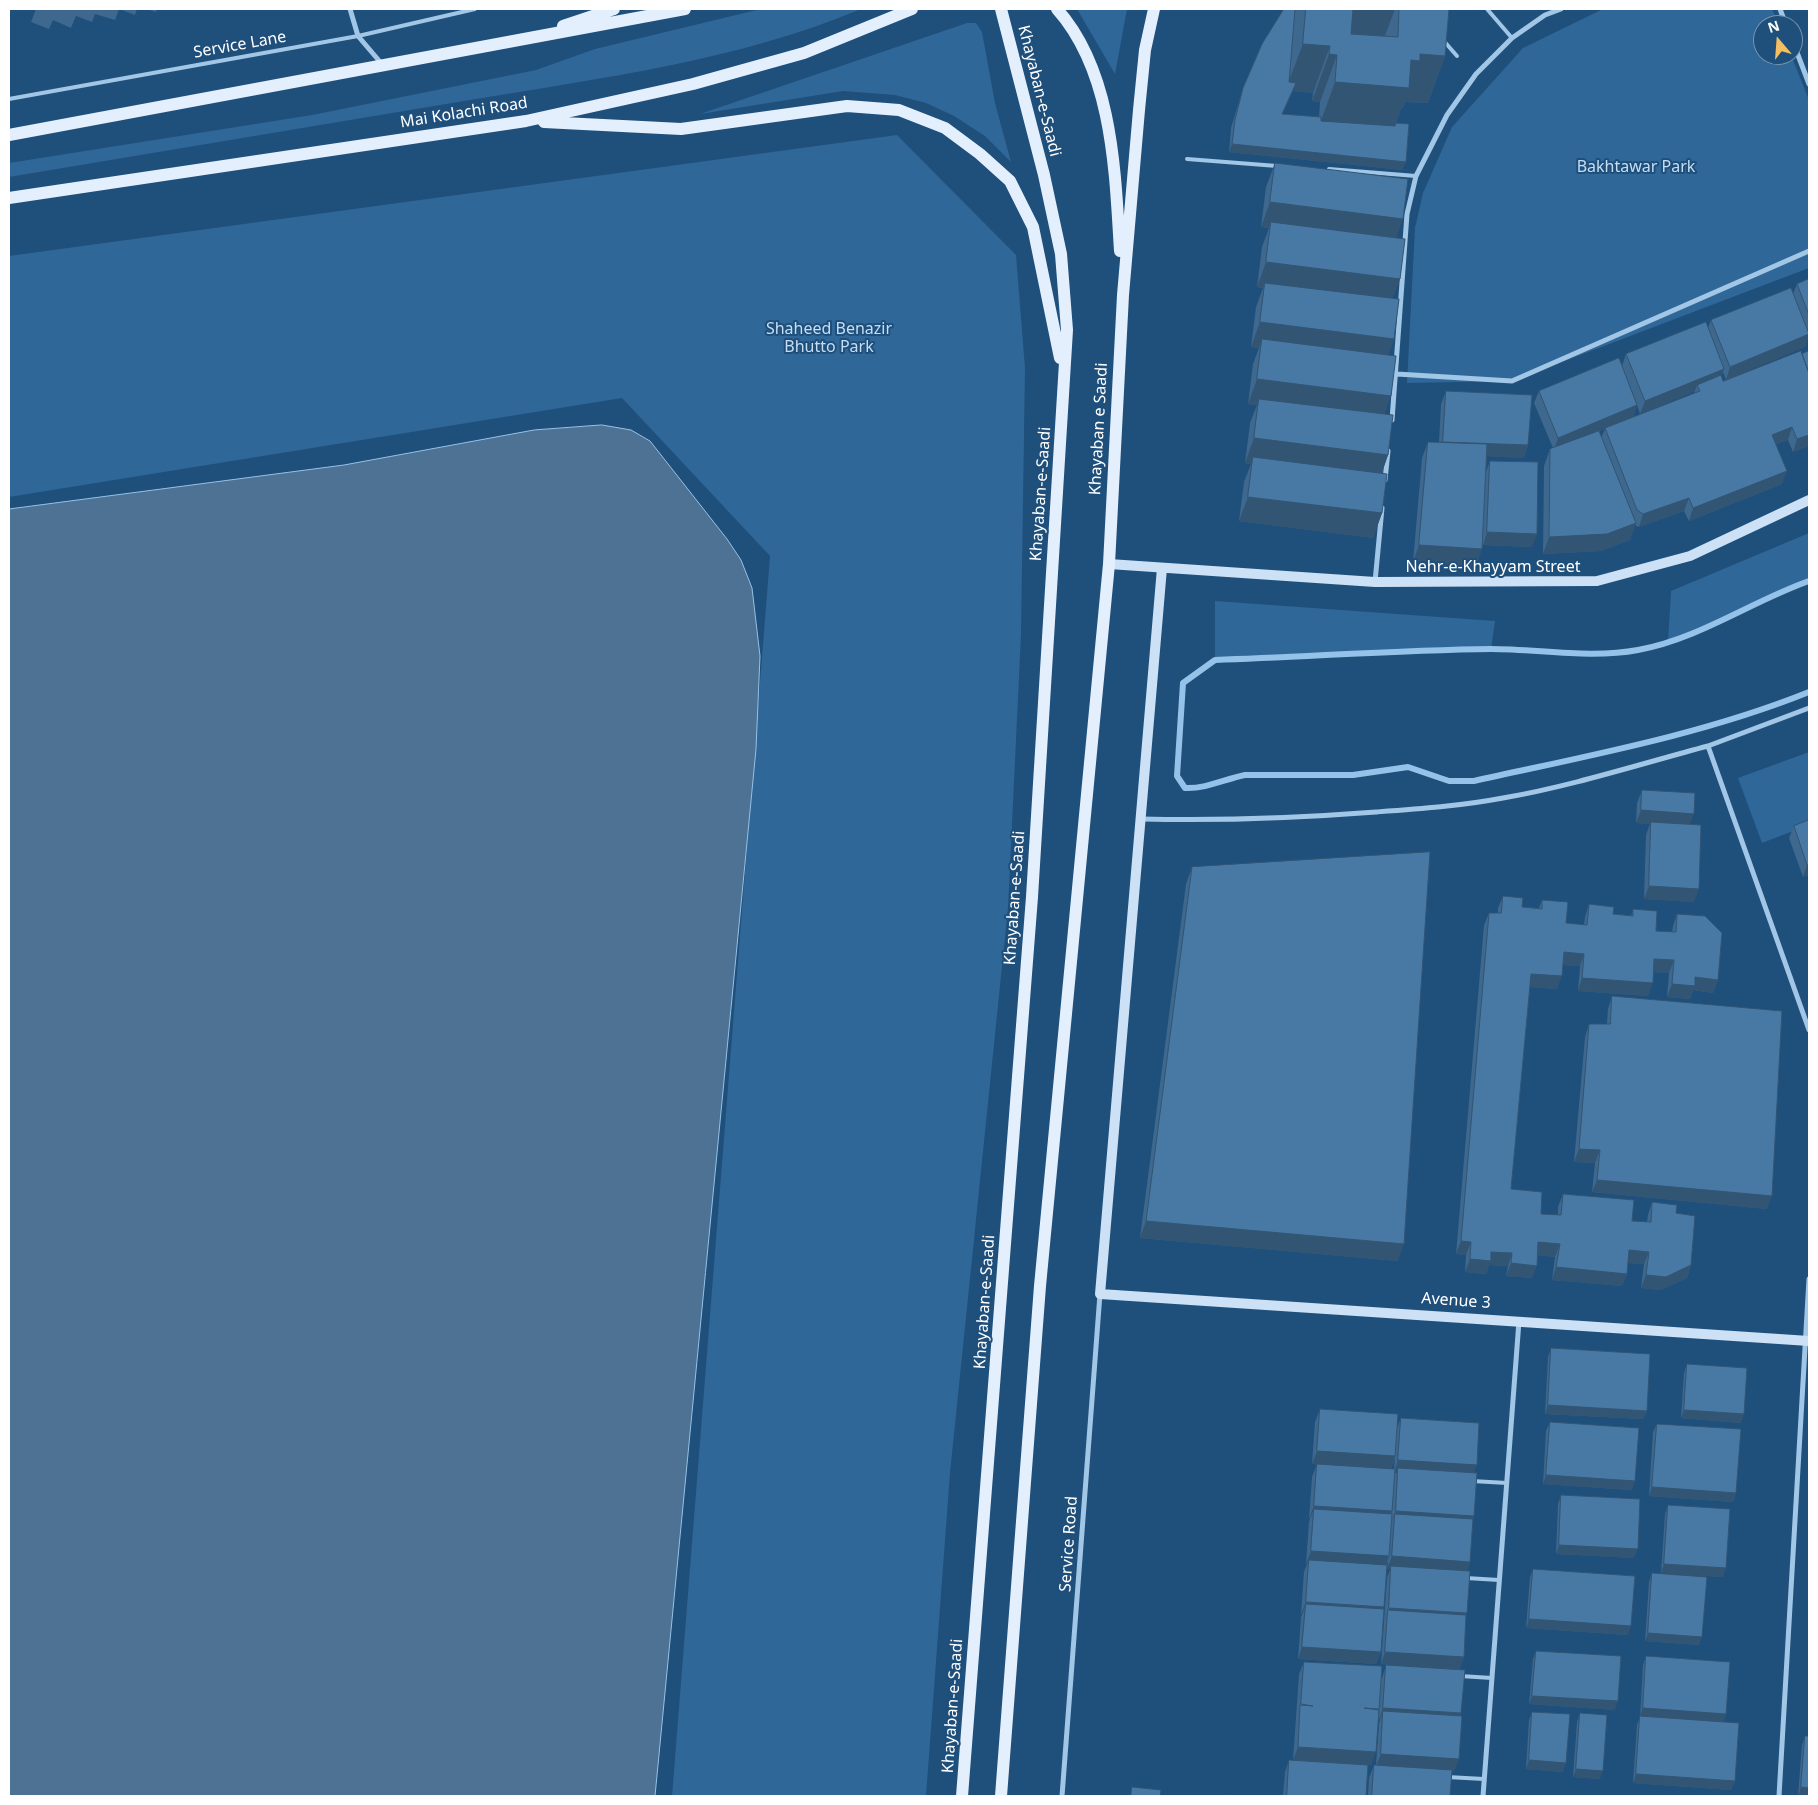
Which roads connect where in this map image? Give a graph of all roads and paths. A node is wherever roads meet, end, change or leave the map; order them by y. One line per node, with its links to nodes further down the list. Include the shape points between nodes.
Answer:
1 (350, 9): 11 (street)
2 (475, 9): 11 (lane, Service Lane)
3 (614, 9): 14 (main road)
4 (685, 9): 14 (main road)
5 (912, 9): 20 (main road, Mai Kolachi Road, via 804,54 693,84)
6 (1001, 9): 30 (main road, Khayaban-e-Saadi, via 1061,254 1067,330)
7 (1057, 9): 28 (main road, via 1080,41 1094,73 1106,120 1115,165)
8 (1154, 9): 28 (main road, via 1145,50)
9 (1487, 9): 13 (lane)
10 (1561, 9): 13 (street, via 1545,15)
11 (358, 36): 16 (street); 19 (lane, Service Lane)
12 (1440, 36): 15 (lane)
13 (1512, 38): 25 (street, via 1476,74 1447,115)
14 (523, 40): 16 (main road)
15 (1457, 56)
16 (383, 65): 21 (main road)
17 (1802, 65): 18 (street)
18 (1809, 84)
19 (9, 99)
20 (526, 121): 26 (main road, Mai Kolachi Road); 30 (main road, via 681,129 847,106 899,110 945,128 1010,181 1033,227)
21 (9, 135)
22 (1187, 159): 23 (lane)
23 (1287, 166)
24 (1326, 169): 25 (lane)
25 (1416, 176): 29 (street, via 1407,214)
26 (9, 198)
27 (1809, 251): 29 (street, via 1512,380)
28 (1123, 295): 36 (main road, Khayaban e Saadi)
29 (1396, 374): 31 (street)
30 (1065, 385): 55 (main road, Khayaban-e-Saadi, via 1032,897)
31 (1391, 423)
32 (1389, 443): 33 (street)
33 (1385, 483)
34 (1809, 500): 38 (street, Nehr-e-Khayyam Street, via 1690,556 1597,581)
35 (1383, 503): 38 (street)
36 (1108, 564): 37 (street, Nehr-e-Khayyam Street); 56 (main road, via 1040,1286)
37 (1162, 568): 38 (street, Nehr-e-Khayyam Street); 41 (street)
38 (1375, 582)
39 (1809, 708): 40 (street)
40 (1708, 746): 41 (street, via 1514,796 1453,806 1208,821); 42 (street)
41 (1142, 819): 44 (street)
42 (1809, 1030)
43 (1809, 1279): 46 (street)
44 (1100, 1294): 45 (street, Avenue 3); 57 (street, Service Road)
45 (1519, 1320): 46 (street, Avenue 3); 48 (street)
46 (1808, 1341): 59 (street)
47 (1468, 1481): 48 (lane)
48 (1507, 1483): 50 (street)
49 (1461, 1578): 50 (lane)
50 (1499, 1580): 52 (street)
51 (1454, 1676): 52 (lane)
52 (1492, 1678): 54 (street)
53 (1445, 1777): 54 (lane)
54 (1484, 1780): 58 (street)
55 (962, 1796)
56 (1001, 1796)
57 (1062, 1796)
58 (1483, 1796)
59 (1779, 1796)

